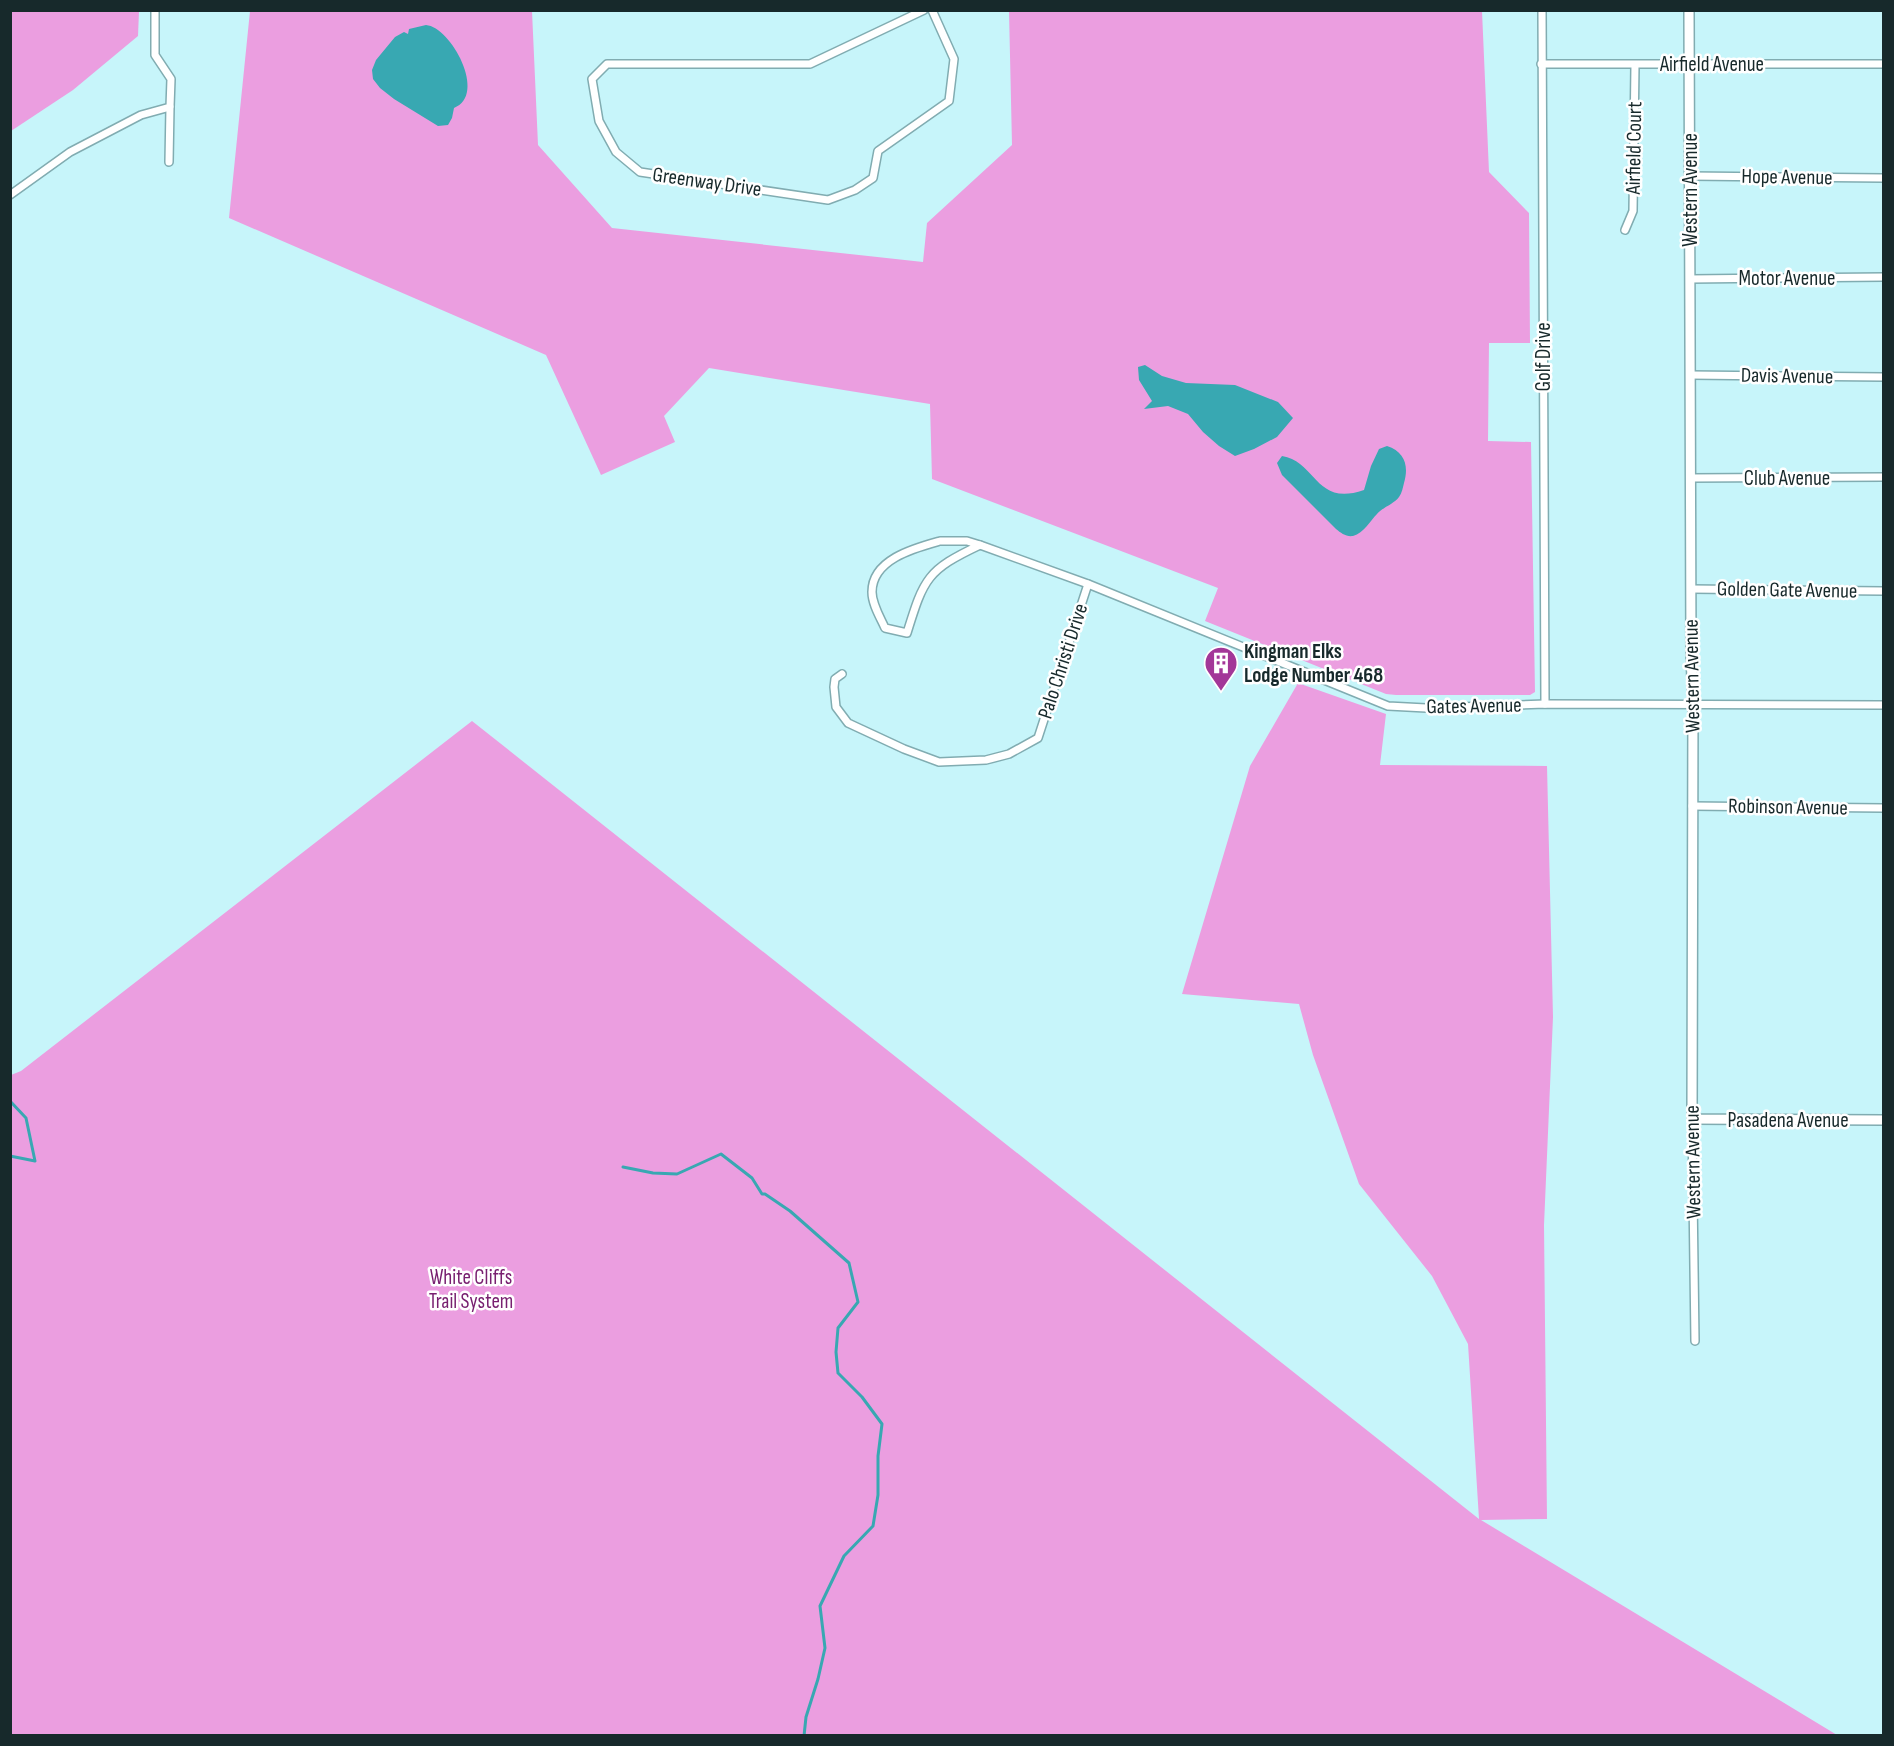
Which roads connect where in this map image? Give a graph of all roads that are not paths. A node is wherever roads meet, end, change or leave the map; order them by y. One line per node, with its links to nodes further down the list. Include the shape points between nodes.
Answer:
1 (155, 10): 10 (street, via 155,55 171,79)
2 (924, 10): 3 (street, Greenway Drive, via 810,64 607,64 592,79 599,121 616,152 640,172 828,200 873,178 878,151 950,101 954,59)
3 (932, 10)
4 (1542, 10): 6 (street, Golf Drive)
5 (1689, 10): 7 (street, Western Avenue)
6 (1541, 64): 9 (street, Airfield Avenue); 27 (street, Golf Drive)
7 (1689, 64): 8 (street, Airfield Avenue); 9 (street, Airfield Avenue); 12 (street, Western Avenue)
8 (1884, 64)
9 (1635, 65): 15 (street, Airfield Court, via 1633,211)
10 (170, 107): 11 (street); 14 (street, via 141,115 70,152)
11 (169, 162)
12 (1690, 176): 13 (street, Hope Avenue); 17 (street, Western Avenue)
13 (1884, 178)
14 (10, 195)
15 (1625, 230)
16 (1884, 278): 17 (street, Motor Avenue)
17 (1690, 279): 18 (street, Western Avenue)
18 (1690, 375): 19 (street, Davis Avenue); 21 (street, Western Avenue)
19 (1884, 376)
20 (1884, 477): 21 (street, Club Avenue)
21 (1690, 478): 24 (street, Western Avenue)
22 (980, 545): 22 (street, Gates Avenue, via 940,567 928,579 907,633 885,628 872,593 874,577 886,564 919,546 940,541); 23 (street, Gates Avenue)
23 (1088, 584): 26 (street, Palo Christi Drive, via 1038,738 1010,754 986,760 939,762 849,723 836,707 835,679); 27 (street, Gates Avenue, via 1388,706)
24 (1691, 588): 25 (street, Golden Gate Avenue); 28 (street, Western Avenue)
25 (1884, 591)
26 (843, 674)
27 (1545, 704): 28 (street, Gates Avenue)
28 (1693, 704): 29 (street, Gates Avenue); 30 (street, Western Avenue)
29 (1884, 705)
30 (1692, 806): 31 (street, Robinson Avenue); 32 (street, Western Avenue)
31 (1884, 808)
32 (1692, 1119): 33 (street, Pasadena Avenue); 34 (street, Western Avenue)
33 (1884, 1120)
34 (1695, 1341)

